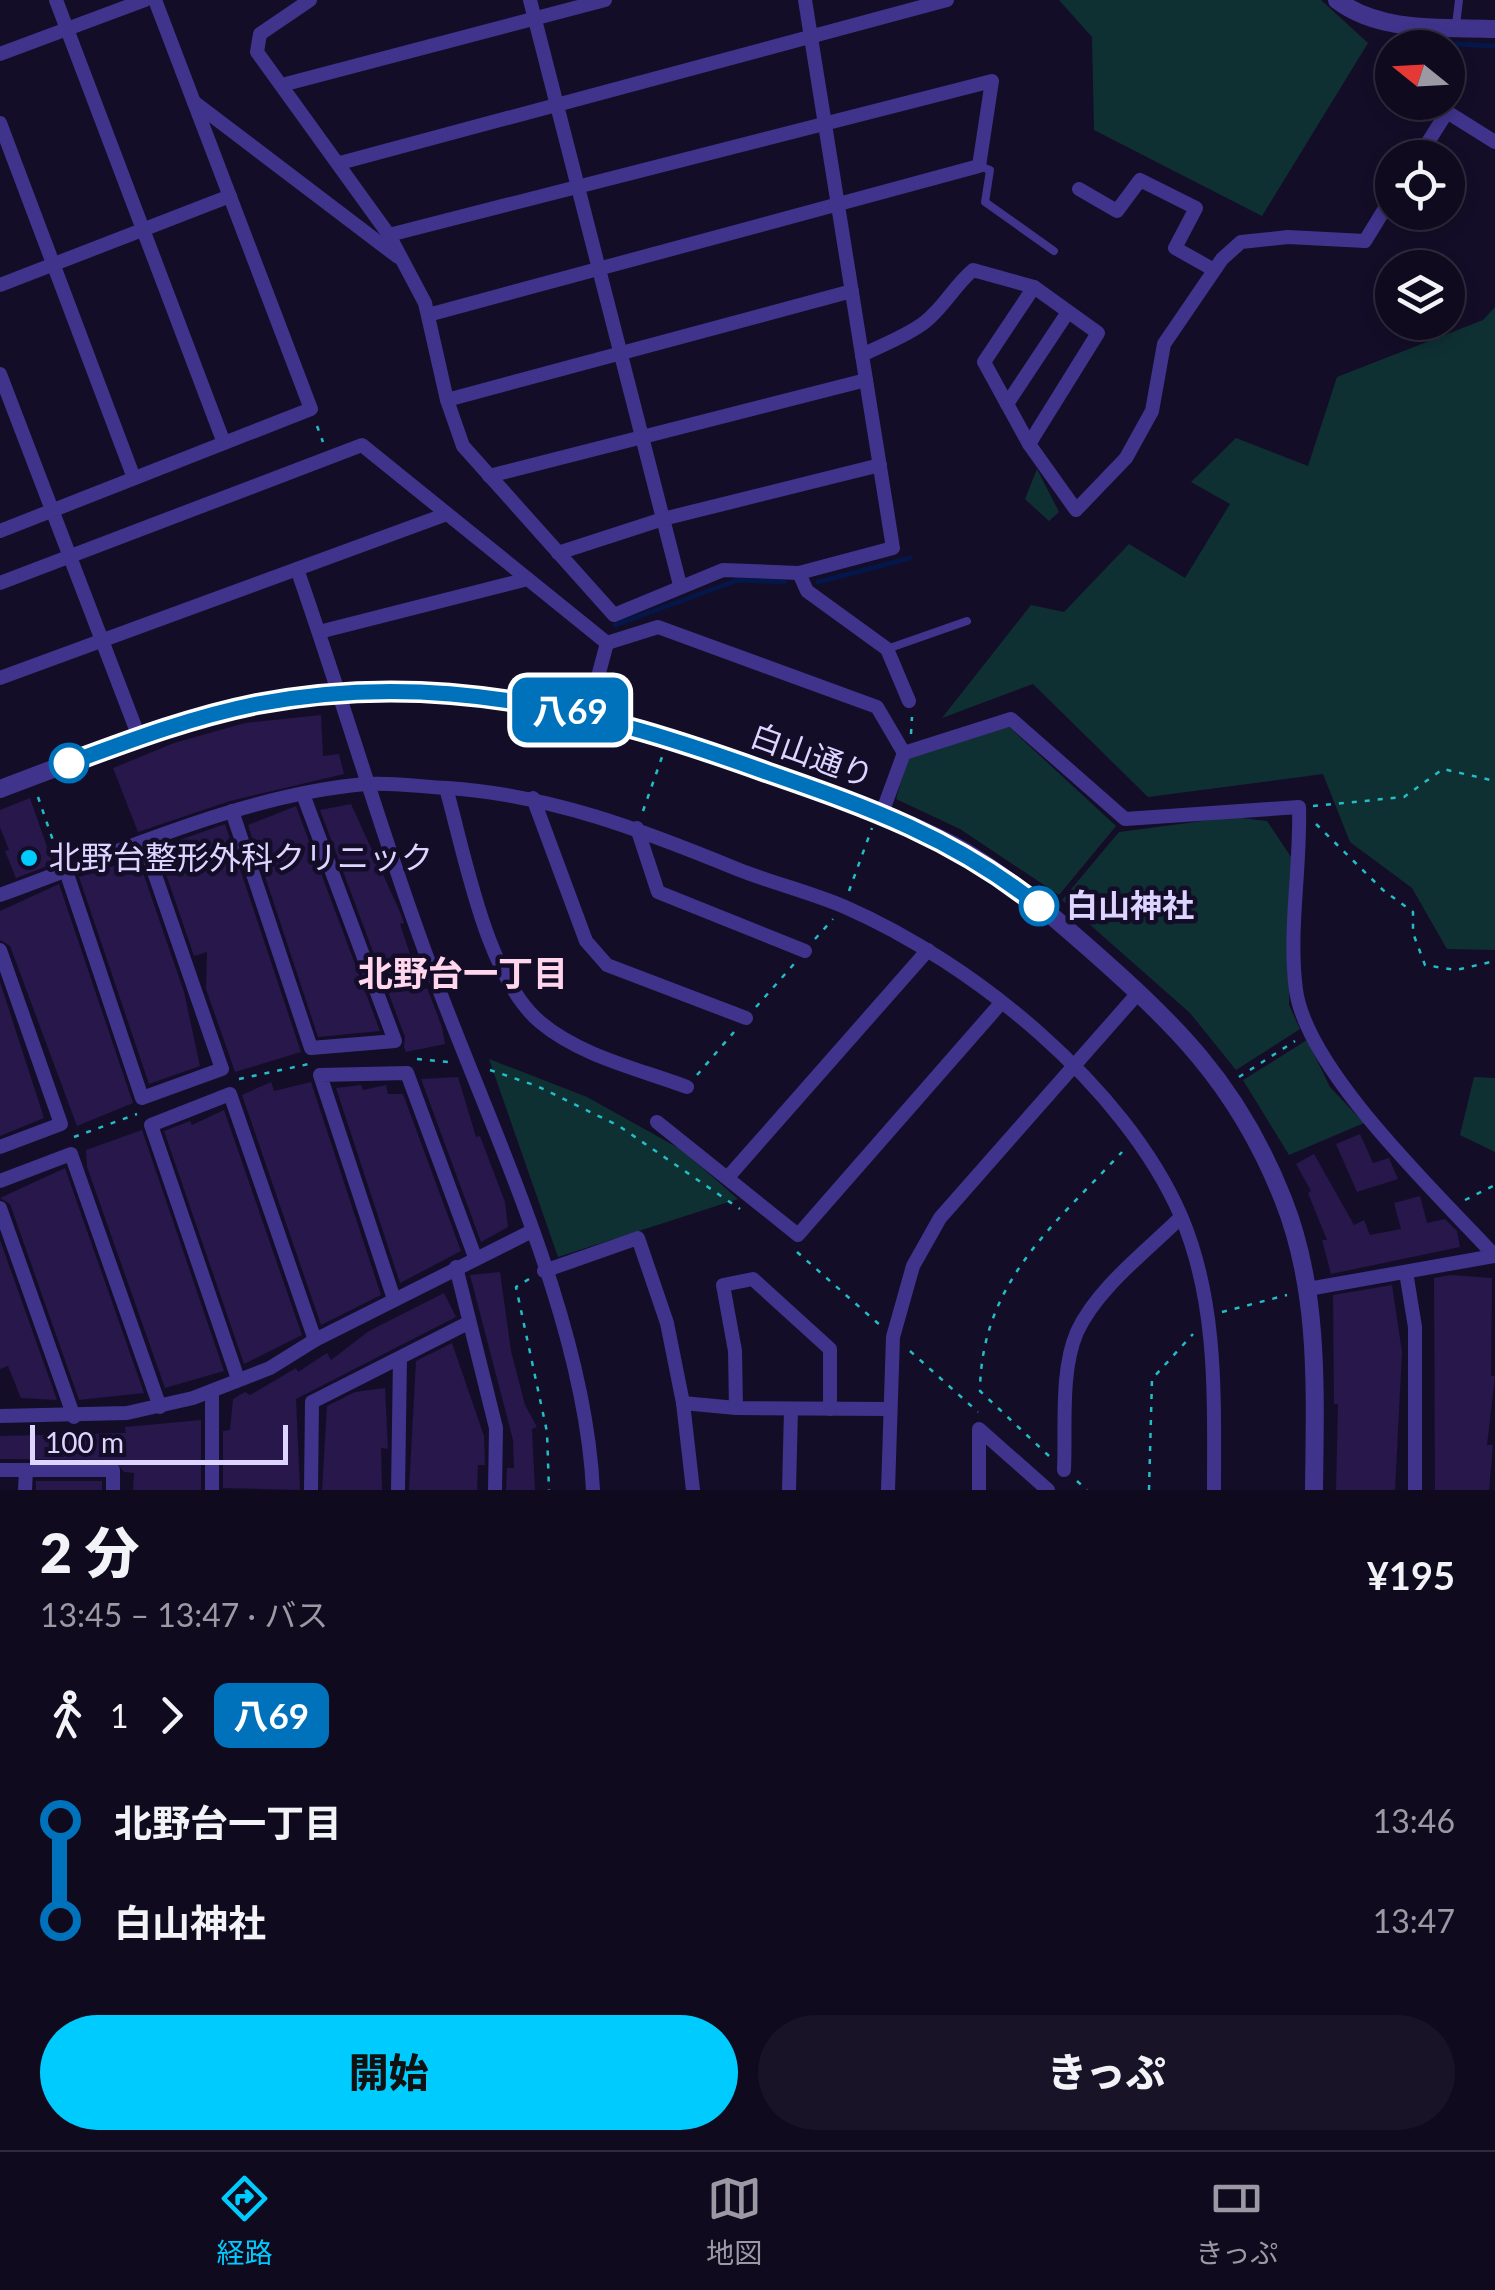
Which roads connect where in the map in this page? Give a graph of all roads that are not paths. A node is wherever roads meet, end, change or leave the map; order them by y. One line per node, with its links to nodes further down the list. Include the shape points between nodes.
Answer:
1 (56, 0): 13 (street)
2 (145, 0): 13 (street)
3 (154, 0): 19 (street)
4 (310, 0): 18 (street, via 260,34 257,52)
5 (530, 0): 11 (street)
6 (606, 0): 11 (street)
7 (805, 0): 16 (street)
8 (947, 0): 16 (street)
9 (1337, 0): 12 (street, via 1371,19)
10 (1459, 0): 12 (lane)
11 (534, 19): 18 (street); 20 (street)
12 (1446, 27): 14 (street); 15 (street)
13 (67, 29): 17 (street); 32 (street)
14 (1495, 29)
15 (1445, 30)
16 (811, 36): 20 (street); 23 (street)
17 (0, 54)
18 (282, 86): 25 (street)
19 (194, 102): 29 (street); 35 (street)
20 (556, 105): 25 (street); 27 (street)
21 (1464, 120): 24 (street)
22 (0, 123): 36 (street)
23 (825, 124): 26 (street, via 992,81); 27 (street); 30 (street)
24 (1495, 142)
25 (340, 163): 33 (street)
26 (979, 166): 30 (street); 34 (lane, via 990,170 985,202)
27 (578, 187): 33 (street); 37 (street)
28 (1079, 189): 38 (street, via 1117,211 1140,180 1196,208 1176,248)
29 (230, 196): 32 (street); 51 (street, via 311,409)
30 (838, 206): 37 (street); 41 (street)
31 (1375, 225): 38 (street, via 1365,241 1241,242)
32 (143, 230): 36 (street); 51 (street)
33 (390, 236): 35 (street)
34 (1054, 251)
35 (402, 261): 43 (street)
36 (53, 264): 39 (street); 55 (street)
37 (599, 270): 43 (street); 44 (street)
38 (1214, 270): 52 (street, via 1164,344 1152,411 1126,458 1076,510)
39 (0, 285)
40 (1034, 287): 42 (street); 45 (street, via 973,270 923,323); 49 (street, via 984,362)
41 (852, 292): 44 (street); 45 (street)
42 (1068, 312): 49 (street); 52 (street, via 1098,333)
43 (428, 316): 48 (street)
44 (621, 353): 48 (street); 50 (street)
45 (862, 356): 47 (street)
46 (0, 374): 56 (street)
47 (866, 380): 50 (street); 53 (street)
48 (447, 400): 54 (street, via 464,446)
49 (1007, 404): 52 (street)
50 (642, 437): 54 (street); 58 (street)
51 (224, 444): 55 (street)
52 (1029, 444)
53 (880, 464): 58 (street); 63 (street, via 893,548)
54 (489, 476): 60 (street)
55 (134, 478): 56 (street)
56 (52, 510): 59 (street); 61 (street)
57 (447, 514): 61 (street, via 362,445); 62 (street); 64 (street)
58 (663, 519): 60 (street); 66 (street)
59 (0, 531)
60 (558, 553): 66 (street, via 614,615)
61 (70, 556): 65 (street); 69 (street)
62 (297, 569): 68 (street); 69 (street)
63 (799, 574): 66 (street, via 723,570); 71 (street, via 807,590)
64 (528, 579): 68 (street); 70 (street)
65 (0, 582)
66 (680, 585)
67 (967, 621): 71 (lane)
68 (319, 632): 73 (street)
69 (102, 641): 72 (street); 76 (street)
70 (607, 642): 75 (street); 77 (street, via 658,627 877,707)
71 (887, 650): 74 (street)
72 (0, 678)
73 (340, 693): 75 (street, 白山通り, via 459,693); 76 (street, 白山通り, via 255,704); 78 (street)
74 (909, 701)
75 (588, 714): 84 (street, 白山通り)
76 (139, 737): 80 (street, 白山通り)
77 (904, 753): 84 (street); 104 (street, via 1011,719 1125,819 1300,813 1296,990 1309,1032 1344,1086)
78 (368, 784): 79 (street); 81 (street); 103 (street)
79 (446, 788): 82 (street); 96 (street, via 509,982 538,1020 576,1045)
80 (0, 790)
81 (304, 796): 83 (street); 83 (street, via 395,1042 311,1048)
82 (533, 798): 85 (street); 94 (street, via 586,941 607,966)
83 (232, 811): 86 (street)
84 (880, 812): 92 (street, 白山通り, via 958,848 1007,880)
85 (637, 828): 90 (street, via 844,906); 91 (street, via 658,892)
86 (144, 843): 87 (street); 87 (street, via 222,1069 142,1098)
87 (66, 871): 88 (street)
88 (0, 895)
89 (0, 950): 98 (street, via 61,1124)
90 (928, 950): 93 (street); 99 (street)
91 (806, 951)
92 (1139, 992): 95 (street); 109 (street, 白山通り, via 1225,1085 1283,1198)
93 (1002, 1003): 95 (street); 99 (street, via 798,1234)
94 (746, 1018)
95 (1074, 1068): 102 (street, via 1135,1137); 119 (street, via 940,1218 912,1266 893,1336)
96 (687, 1088)
97 (657, 1122): 99 (street)
98 (0, 1148)
99 (729, 1176)
100 (0, 1180): 117 (street, via 72,1154)
101 (0, 1208): 123 (street)
102 (1181, 1217): 126 (street, via 1078,1330 1070,1355); 139 (street, via 1209,1316)
103 (532, 1230): 105 (street); 107 (street)
104 (1495, 1256): 108 (street)
105 (475, 1257): 106 (street); 110 (street, via 406,1073 320,1075)
106 (456, 1267): 110 (street); 111 (street)
107 (544, 1272): 116 (street, via 638,1238 667,1323); 133 (street, via 580,1389)
108 (1406, 1272): 109 (street); 141 (street, via 1415,1342)
109 (1308, 1289): 140 (street, 白山通り)
110 (394, 1299): 112 (street)
111 (468, 1324): 113 (street); 132 (street, via 496,1428)
112 (314, 1340): 114 (street); 114 (street, via 230,1094 151,1125)
113 (400, 1358): 130 (street, via 312,1402); 131 (street)
114 (238, 1379): 115 (street)
115 (212, 1391): 117 (street); 129 (street)
116 (684, 1403): 118 (street); 134 (street)
117 (160, 1407): 123 (street)
118 (736, 1408): 120 (street); 121 (street, via 736,1350 723,1286 753,1279 830,1350)
119 (888, 1408): 121 (street); 136 (street)
120 (791, 1409): 121 (street); 135 (street)
121 (830, 1409)
122 (0, 1416): 123 (street)
123 (74, 1416)
124 (0, 1470): 125 (street)
125 (26, 1470): 127 (street); 128 (street, via 113,1470)
126 (1064, 1470)
127 (25, 1490)
128 (113, 1490)
129 (212, 1490)
130 (311, 1490)
131 (398, 1490)
132 (495, 1490)
133 (593, 1490)
134 (693, 1490)
135 (790, 1490)
136 (888, 1490)
137 (978, 1490): 138 (street, via 980,1430)
138 (1048, 1490)
139 (1214, 1490)
140 (1314, 1490)
141 (1415, 1490)

